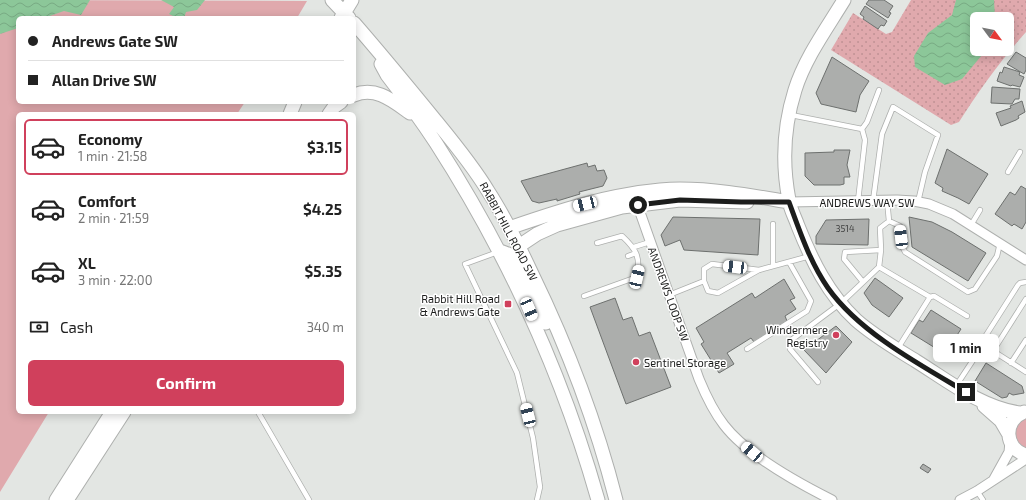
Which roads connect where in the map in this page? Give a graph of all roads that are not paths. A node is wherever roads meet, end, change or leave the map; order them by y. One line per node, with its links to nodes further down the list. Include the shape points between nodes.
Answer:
1 (332, 0): 4 (main road)
2 (352, 0): 4 (main road)
3 (844, 0): 11 (main road, via 805,66 795,89)
4 (345, 16)
5 (356, 25): 6 (main road, RABBIT HILL ROAD SW)
6 (366, 37): 12 (main road, RABBIT HILL ROAD SW, via 387,75); 26 (main road, RABBIT HILL ROAD SW, via 472,167)
7 (879, 90): 13 (lane)
8 (356, 94): 12 (main road, via 364,92 386,96)
9 (338, 104): 10 (main road)
10 (330, 112)
11 (789, 115): 13 (lane); 20 (main road, via 785,150)
12 (420, 119): 33 (main road, RABBIT HILL ROAD SW)
13 (862, 129): 18 (lane, via 866,140)
14 (1020, 152): 15 (lane)
15 (1008, 172)
16 (635, 199): 20 (main road, via 648,191 681,189 720,191); 26 (main road, via 572,208); 27 (street, ANDREWS LOOP SW); 30 (main road, via 557,224)
17 (887, 200): 19 (street, ANDREWS WAY SW); 21 (street, ANDREWS WAY SW); 23 (lane)
18 (858, 201): 19 (street, ANDREWS WAY SW); 20 (street, ANDREWS WAY SW)
19 (873, 201): 21 (lane, via 882,134 893,107 938,135)
20 (789, 202): 36 (main road)
21 (918, 202): 25 (street, ANDREWS WAY SW, via 941,208)
22 (980, 210): 25 (lane)
23 (888, 221): 29 (lane, via 900,226 905,252 968,292 975,289 997,256); 32 (lane, via 880,228)
24 (773, 224): 39 (lane)
25 (971, 225): 29 (street, ANDREWS WAY SW)
26 (509, 228): 30 (main road, RABBIT HILL ROAD SW)
27 (650, 242): 31 (lane); 45 (street, ANDREWS LOOP SW)
28 (597, 243): 31 (lane, via 622,236)
29 (1000, 243): 37 (street, ANDREWS WAY SW)
30 (519, 246): 56 (main road, RABBIT HILL ROAD SW)
31 (634, 247): 34 (lane)
32 (880, 250): 40 (lane); 43 (lane, via 845,252 844,259)
33 (500, 251): 56 (main road, via 512,256 552,334); 74 (lane, via 465,264 517,373 533,438 540,487); 75 (main road, RABBIT HILL ROAD SW, via 555,370 575,423)
34 (636, 253): 35 (lane); 46 (lane, via 640,266 637,277)
35 (628, 256)
36 (810, 256): 38 (lane); 49 (main road, via 829,289)
37 (1026, 260)
38 (789, 262): 39 (lane); 53 (lane, via 811,301 807,311)
39 (773, 266): 41 (lane)
40 (879, 267): 43 (lane); 47 (lane)
41 (759, 270): 42 (lane, via 718,293 708,291); 42 (lane, via 712,264 704,269)
42 (704, 281): 45 (lane)
43 (863, 282): 49 (lane)
44 (1026, 282): 52 (lane, via 1018,285 983,340)
45 (669, 295): 77 (street, ANDREWS LOOP SW, via 706,396 724,425 752,452)
46 (584, 296)
47 (930, 297): 50 (lane, via 934,296); 54 (lane)
48 (1026, 299): 55 (lane)
49 (841, 303): 54 (main road, via 856,319); 59 (lane, via 790,341 790,349)
50 (967, 316)
51 (1026, 340): 57 (lane)
52 (983, 345): 55 (lane); 60 (lane)
53 (747, 349)
54 (897, 349): 60 (main road)
55 (993, 351): 57 (lane)
56 (568, 353): 76 (main road, RABBIT HILL ROAD SW, via 597,435)
57 (1011, 362): 58 (lane)
58 (1026, 372)
59 (818, 382)
60 (956, 386): 61 (main road)
61 (976, 398): 62 (main road, via 1005,410); 66 (main road, via 1001,421)
62 (1023, 412): 66 (main road, via 1011,422)
63 (111, 414): 71 (main road)
64 (123, 414): 72 (main road)
65 (259, 414): 73 (lane)
66 (1009, 438): 67 (main road, via 1018,452); 69 (street, via 1009,452)
67 (1026, 455)
68 (1026, 459): 69 (street)
69 (993, 480): 70 (street)
70 (977, 491): 78 (street); 79 (lane)
71 (56, 500)
72 (67, 500)
73 (309, 500)
74 (537, 500)
75 (598, 500)
76 (616, 500)
77 (832, 500)
78 (960, 500)
79 (982, 500)

